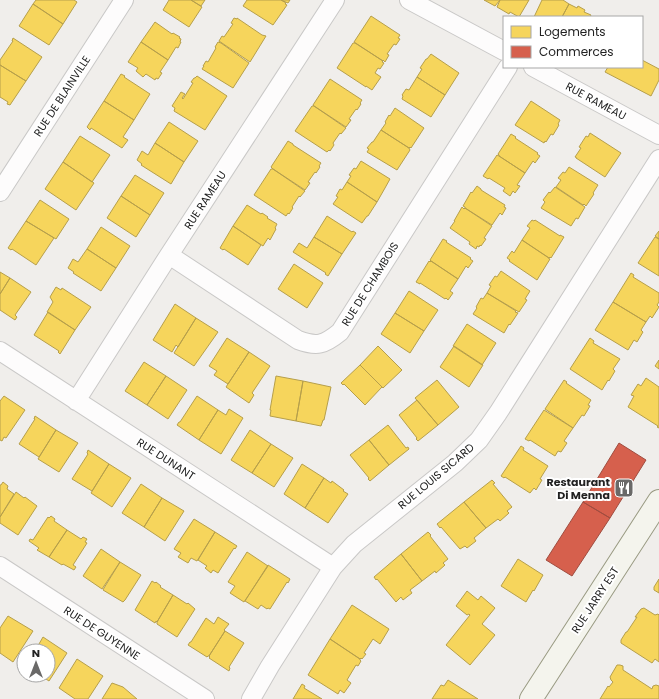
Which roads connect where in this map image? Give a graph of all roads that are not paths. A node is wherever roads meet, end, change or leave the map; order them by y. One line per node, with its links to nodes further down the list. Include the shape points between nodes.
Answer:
1 (124, 0): 9 (street, RUE DE BLAINVILLE)
2 (335, 0): 10 (street, RUE RAMEAU)
3 (409, 0): 4 (street)
4 (503, 50)
5 (507, 68): 10 (street, RUE DE CHAMBOIS, via 340,332 330,339 320,344 308,344 298,340)
6 (535, 68): 7 (street, RUE RAMEAU)
7 (659, 135)
8 (659, 159): 15 (street, RUE LOUIS SICARD, via 479,440 455,463 354,544)
9 (0, 192)
10 (169, 255): 12 (street, RUE RAMEAU)
11 (0, 351): 12 (street, RUE DUNANT)
12 (76, 401): 15 (street, RUE DUNANT)
13 (659, 501): 18 (street, RUE JARRY EST)
14 (0, 566): 16 (street, RUE DE GUYENNE)
15 (333, 567): 17 (street, RUE LOUIS SICARD)
16 (205, 699)
17 (251, 699)
18 (531, 699)

